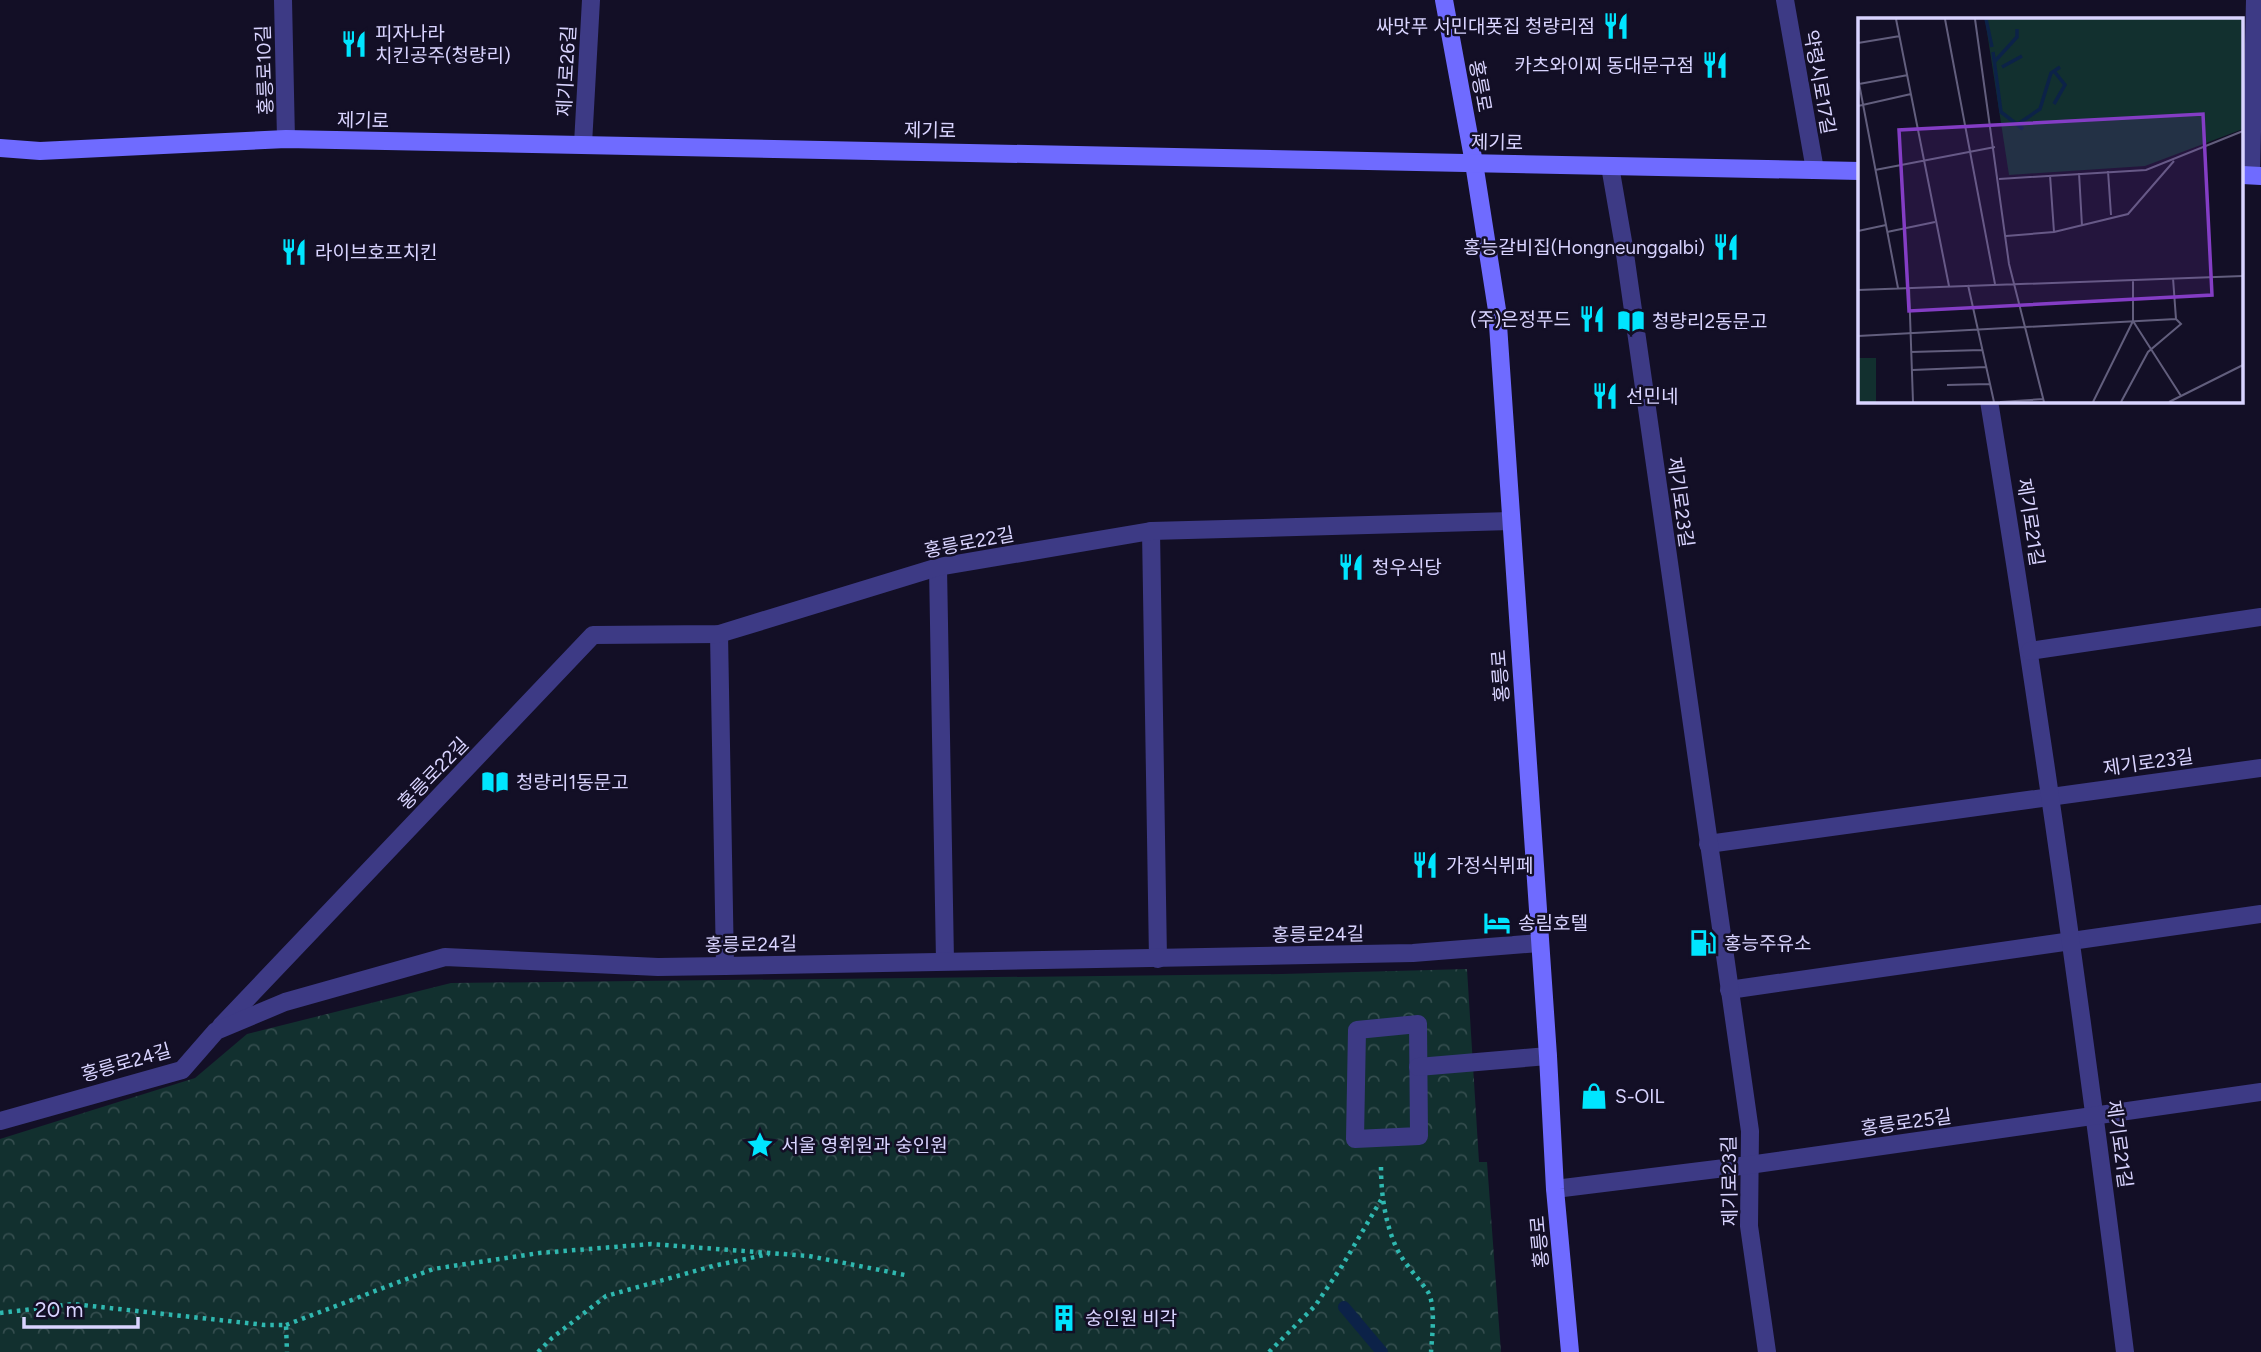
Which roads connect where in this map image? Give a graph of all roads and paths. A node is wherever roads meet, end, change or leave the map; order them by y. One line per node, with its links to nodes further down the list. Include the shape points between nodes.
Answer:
1 (283, 0): 6 (street, 홍릉로10길)
2 (591, 0): 7 (street, 제기로26길)
3 (1444, 0): 9 (main road, 홍릉로)
4 (1785, 0): 11 (street, 약령시로17길)
5 (2255, 0): 13 (street)
6 (286, 139): 7 (main road, 제기로); 8 (main road, 제기로, via 40,151)
7 (583, 144): 9 (main road, 제기로)
8 (0, 148)
9 (1474, 163): 10 (main road, 제기로); 15 (main road, 홍릉로, via 1497,310)
10 (1609, 166): 11 (main road, 제기로); 23 (street, 제기로23길)
11 (1815, 170): 12 (main road, 제기로)
12 (1858, 171)
13 (2251, 176)
14 (1989, 402): 20 (street, 제기로21길)
15 (1511, 522): 16 (street, 홍릉로22길); 26 (main road, 홍릉로)
16 (1151, 531): 17 (street, 홍릉로22길); 27 (street)
17 (938, 567): 19 (street, 홍릉로22길); 28 (street)
18 (2261, 617): 20 (street)
19 (719, 634): 29 (street); 31 (street, 홍릉로22길, via 593,635)
20 (2030, 650): 22 (street, 제기로21길)
21 (2261, 768): 22 (street, 제기로23길)
22 (2050, 797): 23 (street, 제기로23길); 25 (street, 제기로21길)
23 (1708, 844): 30 (street, 제기로23길)
24 (2261, 914): 25 (street)
25 (2071, 941): 30 (street); 35 (street, 제기로21길)
26 (1539, 943): 27 (street, 홍릉로24길, via 1413,953); 32 (main road, 홍릉로)
27 (1158, 959): 28 (street, 홍릉로24길)
28 (946, 961): 29 (street, 홍릉로24길)
29 (725, 966): 31 (street, 홍릉로24길, via 445,957 285,1002)
30 (1729, 990): 37 (street, 제기로23길, via 1749,1131)
31 (216, 1031): 36 (street, 홍릉로24길, via 183,1070)
32 (1548, 1056): 33 (street); 38 (main road, 홍릉로)
33 (1418, 1067): 33 (street, via 1418,1024 1357,1030 1355,1139 1419,1136)
34 (2261, 1092): 35 (street, 홍릉로25길)
35 (2095, 1116): 37 (street, 홍릉로25길); 49 (street, 제기로21길)
36 (0, 1121)
37 (1749, 1164): 38 (street, 홍릉로25길); 48 (street, 제기로23길, via 1749,1226)
38 (1555, 1189): 47 (main road, 홍릉로)
39 (774, 1253): 40 (path); 42 (path, via 651,1244 526,1255 433,1269); 44 (path, via 606,1296)
40 (905, 1275)
41 (0, 1313): 42 (path, via 73,1304)
42 (286, 1325): 43 (path)
43 (287, 1352)
44 (538, 1352)
45 (1269, 1352): 46 (path, via 1315,1306 1381,1199 1396,1248 1430,1295)
46 (1431, 1352)
47 (1570, 1352)
48 (1767, 1352)
49 (2125, 1352)

